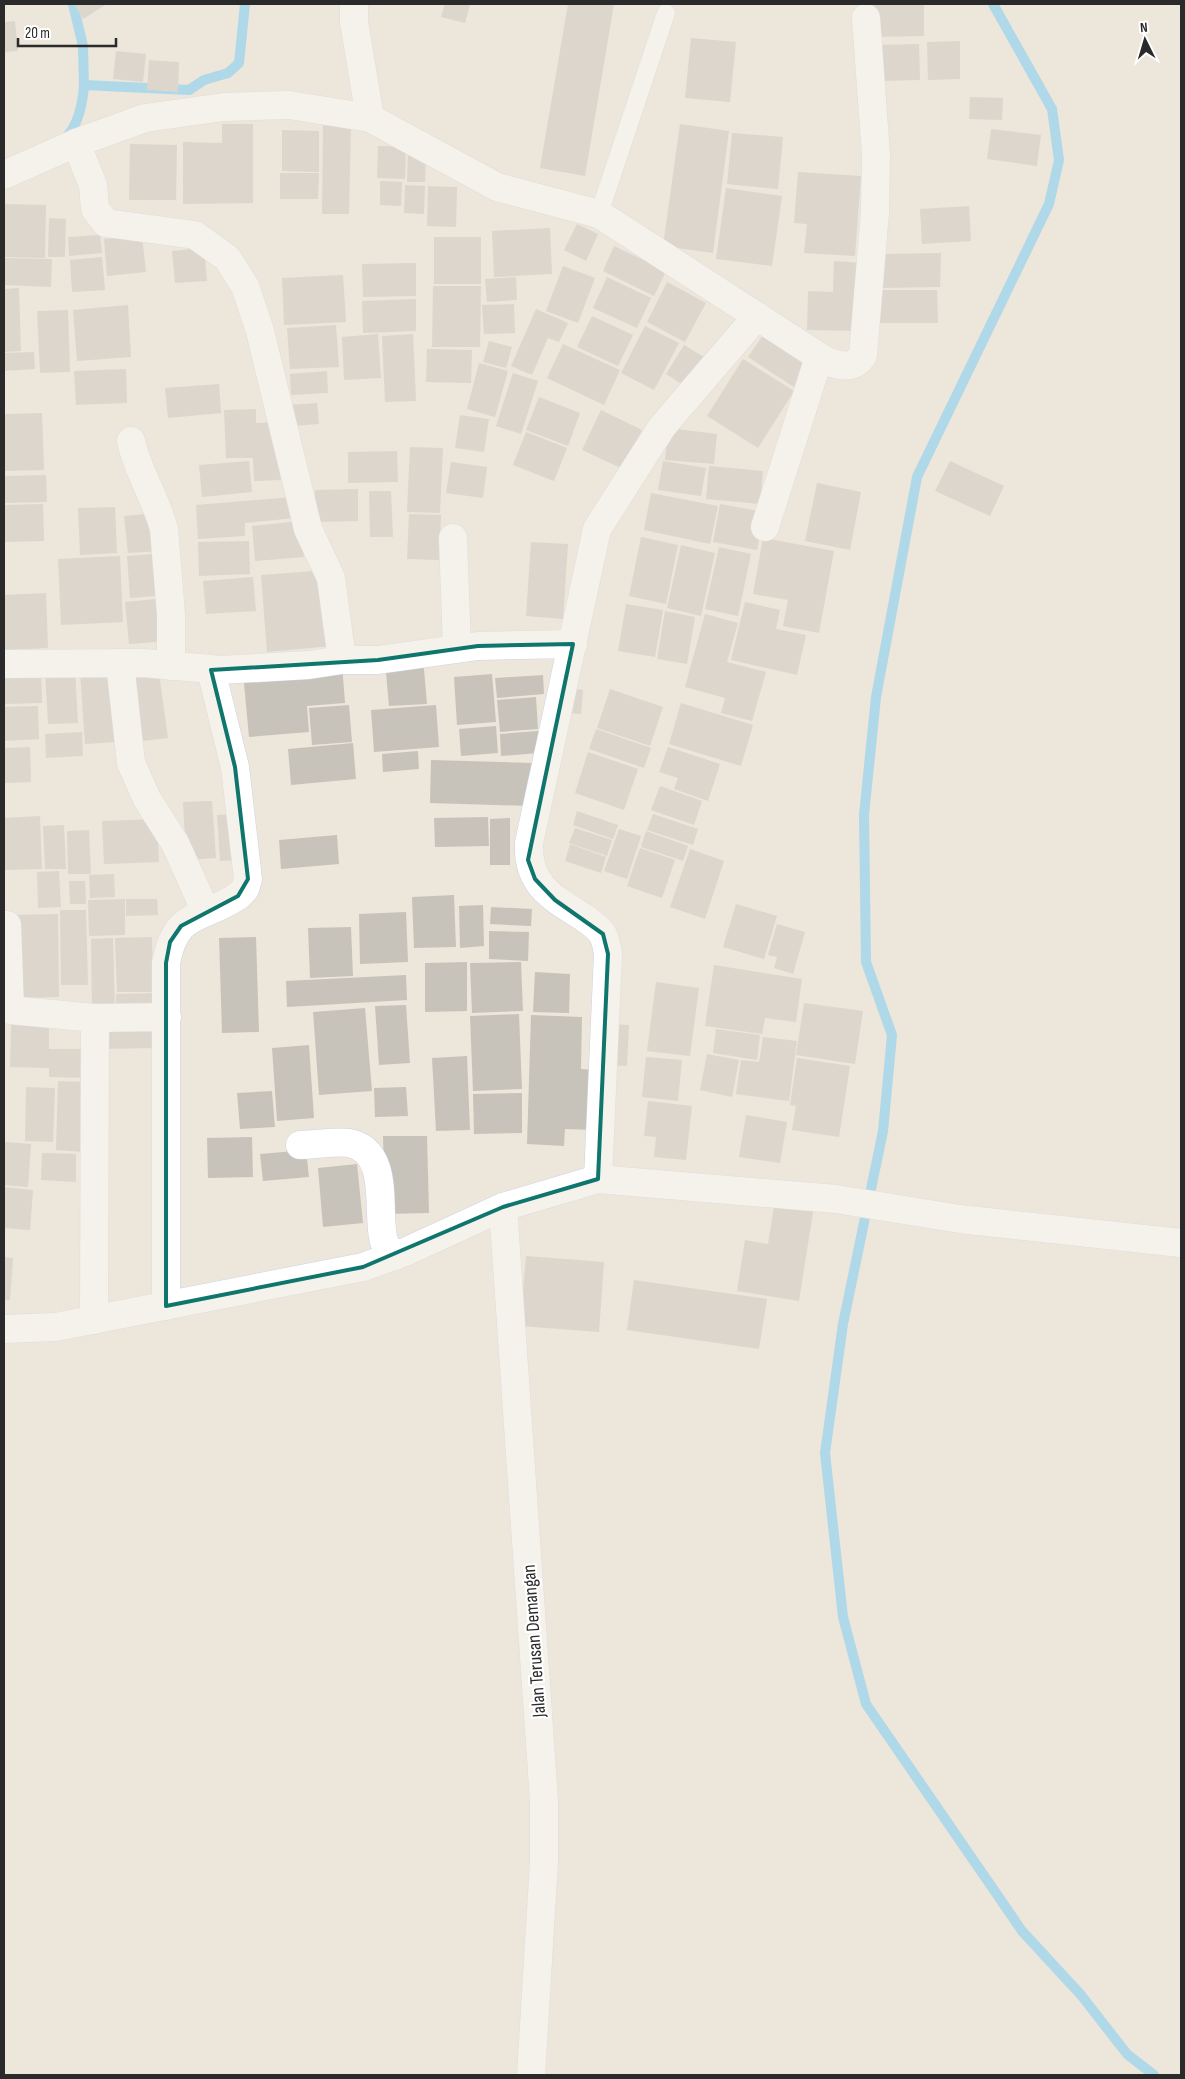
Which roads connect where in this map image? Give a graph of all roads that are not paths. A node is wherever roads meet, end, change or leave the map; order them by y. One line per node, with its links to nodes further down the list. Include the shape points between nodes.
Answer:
1 (354, 4): 4 (street, via 354,22)
2 (666, 13): 7 (lane)
3 (866, 18): 9 (street, via 876,155 864,355 847,366)
4 (370, 118): 5 (street, via 288,105 224,107 145,118); 7 (street, via 497,187)
5 (76, 143): 6 (street); 15 (street, via 93,185 95,208 106,223 194,235 227,258 245,286 260,331 308,529 330,578)
6 (4, 175)
7 (599, 214): 8 (street)
8 (757, 316): 9 (street); 13 (street, via 662,427 596,530)
9 (819, 357): 11 (street)
10 (131, 441): 18 (street, via 140,474 161,515 164,529 171,614)
11 (764, 527)
12 (453, 538): 14 (street)
13 (572, 644): 14 (street); 25 (street, via 528,860 535,879 555,900 589,921 603,934 608,954)
14 (457, 648): 15 (street, via 378,660)
15 (342, 660): 19 (street)
16 (120, 663): 17 (street); 18 (street); 20 (street, via 132,763 147,799 175,843)
17 (4, 664)
18 (171, 666): 19 (street)
19 (212, 670): 20 (street, via 234,767 248,879 238,896)
20 (206, 912): 22 (street, via 181,926 170,942 166,964)
21 (4, 925): 23 (street, via 7,925 10,1010)
22 (167, 1017): 23 (street); 29 (street)
23 (96, 1018): 30 (street)
24 (300, 1145): 28 (street, via 348,1143 364,1148 372,1157 380,1192 383,1238)
25 (598, 1179): 26 (street); 27 (street, via 836,1199 960,1219)
26 (503, 1207): 28 (street); 32 (street, Jalan Terusan Demangan, via 544,1801 544,1862)
27 (1181, 1243)
28 (395, 1256): 29 (street, via 363,1267)
29 (166, 1306): 30 (street)
30 (94, 1320): 31 (street, via 56,1327)
31 (4, 1329)
32 (531, 2075)

